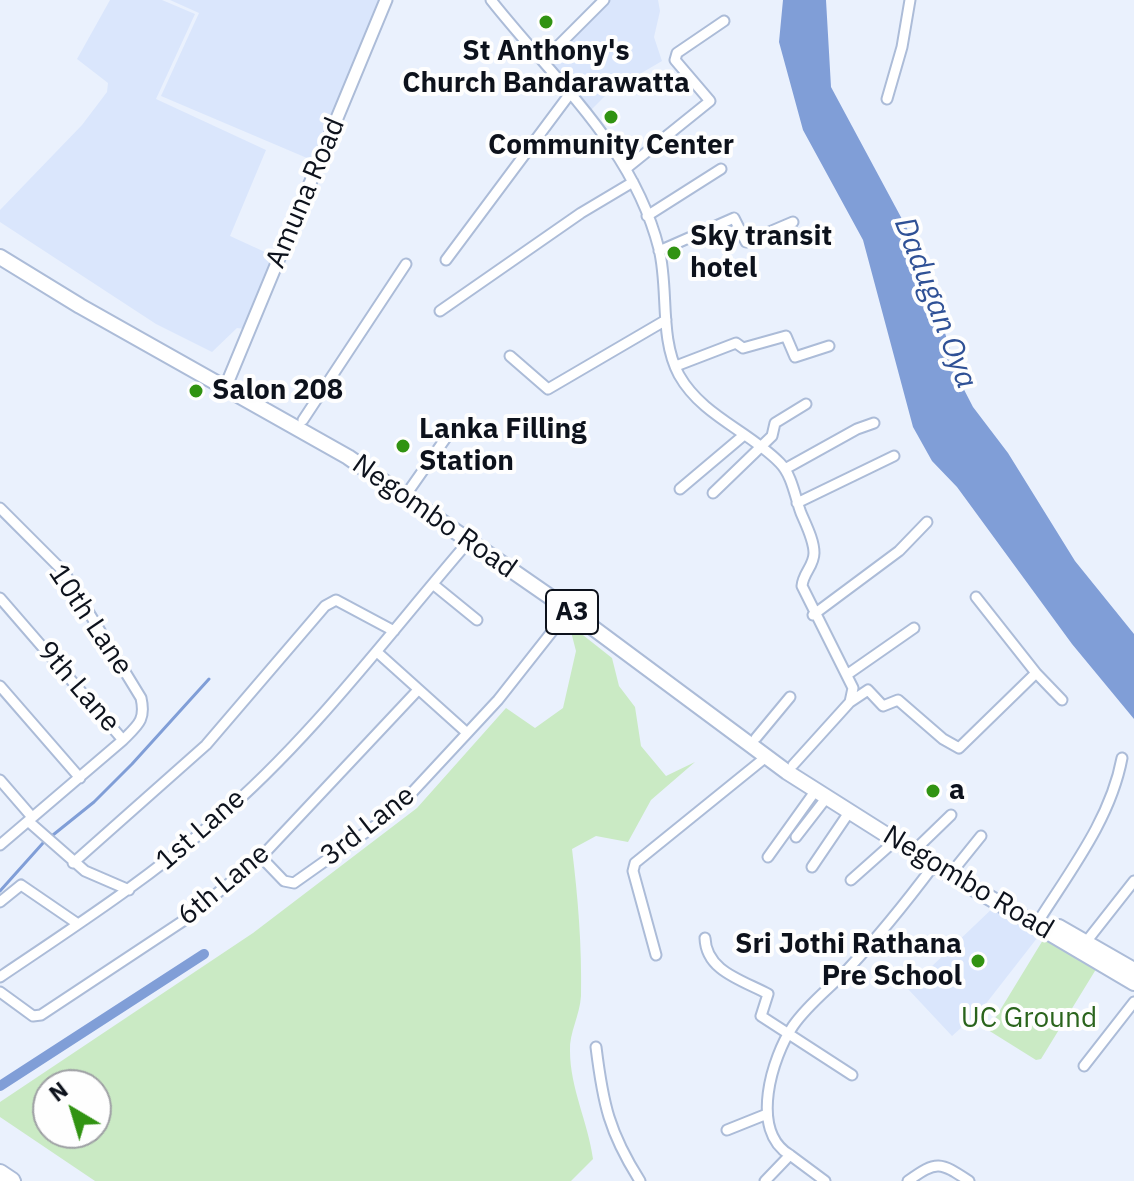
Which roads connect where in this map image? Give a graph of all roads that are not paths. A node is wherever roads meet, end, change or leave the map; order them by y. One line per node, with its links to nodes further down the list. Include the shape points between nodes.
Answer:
1 (386, 0): 24 (street, Amuna Road)
2 (491, 0): 6 (street)
3 (604, 0): 6 (street)
4 (910, 0): 8 (street)
5 (724, 21): 9 (street, via 677,53 675,60 710,101)
6 (543, 61): 7 (street)
7 (572, 91): 9 (street); 17 (street)
8 (887, 99)
9 (628, 167): 11 (street)
10 (721, 169): 12 (street)
11 (633, 182): 12 (street); 19 (street)
12 (647, 216): 15 (street)
13 (793, 222): 15 (street, via 746,242 734,218)
14 (0, 246): 24 (highway, Negombo Road / A3)
15 (659, 251): 20 (street)
16 (0, 257): 24 (highway, Negombo Road / A3, via 80,306)
17 (446, 260)
18 (406, 264): 26 (street)
19 (440, 311)
20 (666, 320): 22 (street, via 548,389); 23 (street)
21 (829, 346): 23 (street, via 795,357 786,336 743,348 736,343)
22 (510, 356)
23 (676, 366): 29 (street, via 705,407)
24 (228, 382): 26 (highway, Negombo Road / A3); 39 (highway, Negombo Road / A3)
25 (806, 404): 30 (street, via 775,423)
26 (303, 420): 33 (highway, Negombo Road / A3)
27 (874, 423): 32 (street)
28 (450, 432): 33 (street)
29 (744, 435): 30 (street); 34 (street)
30 (760, 448): 32 (street); 35 (street)
31 (894, 456): 36 (street)
32 (785, 469): 36 (street)
33 (410, 489): 57 (highway, Negombo Road / A3)
34 (680, 489)
35 (713, 493)
36 (797, 503): 44 (street, via 814,547 802,586)
37 (0, 508): 58 (street, 10th Lane, via 64,572 141,698 142,722)
38 (927, 522): 44 (street, via 899,551)
39 (469, 541): 40 (street, 1st Lane); 43 (highway, Negombo Road / A3)
40 (434, 585): 45 (street); 47 (street, 1st Lane)
41 (976, 597): 49 (street)
42 (0, 598): 58 (street, 9th Lane)
43 (569, 610): 56 (street); 59 (highway, Negombo Road / A3)
44 (813, 615): 50 (street)
45 (477, 620)
46 (914, 628): 50 (street)
47 (394, 631): 48 (street, 1st Lane); 75 (street, via 336,600 325,606 206,745)
48 (377, 652): 52 (street); 81 (street, 1st Lane, via 289,751 217,819)
49 (1036, 673): 54 (street); 55 (street, via 959,748 898,700 883,706 868,690)
50 (848, 674): 55 (street)
51 (0, 686): 62 (street)
52 (417, 691): 56 (street); 73 (street, 6th Lane)
53 (790, 697): 57 (street)
54 (1062, 700)
55 (850, 702): 61 (street)
56 (466, 732): 73 (street, 3rd Lane, via 393,813 294,883 284,881)
57 (756, 738): 61 (highway, Negombo Road / A3)
58 (123, 740): 62 (street, 10th Lane)
59 (766, 757): 64 (highway, Negombo Road / A3); 87 (street, via 635,863)
60 (1122, 758): 83 (street, via 1110,804)
61 (793, 765): 72 (highway, Negombo Road / A3)
62 (80, 778): 67 (street, 10th Lane)
63 (0, 780): 67 (street)
64 (821, 793): 65 (highway, Negombo Road / A3); 69 (street); 74 (street)
65 (850, 811): 70 (highway, Negombo Road / A3); 77 (street)
66 (951, 815): 72 (street)
67 (30, 819): 71 (street, 10th Lane); 75 (street)
68 (981, 836): 78 (street)
69 (796, 837)
70 (896, 840): 76 (highway, Negombo Road / A3); 79 (street)
71 (0, 845)
72 (920, 845): 78 (highway, Negombo Road / A3)
73 (261, 857): 91 (street, 6th Lane, via 186,919 48,1012 33,1016)
74 (768, 857)
75 (73, 863): 81 (street)
76 (934, 865): 90 (highway, Negombo Road / A3); 93 (street)
77 (812, 867)
78 (956, 867): 83 (highway, Negombo Road / A3)
79 (851, 880)
80 (1134, 881): 86 (street)
81 (129, 890): 84 (street, 1st Lane)
82 (0, 902): 84 (street, via 21,885)
83 (1041, 917): 86 (highway, Negombo Road / A3)
84 (78, 924): 89 (street, 1st Lane)
85 (705, 938): 93 (street, via 705,955 715,967 768,994 761,1016)
86 (1086, 942): 88 (highway, Negombo Road / A3)
87 (656, 955)
88 (1134, 970)
89 (0, 977)
90 (1134, 983)
91 (0, 992)
92 (1134, 1002): 95 (street)
93 (788, 1035): 96 (street); 97 (street, via 773,1075)
94 (596, 1047): 102 (street, via 603,1105)
95 (1084, 1066)
96 (852, 1075)
97 (767, 1114): 98 (street); 99 (street, via 781,1150)
98 (727, 1130)
99 (790, 1155): 103 (street); 104 (street)
100 (0, 1173): 101 (highway)
101 (12, 1181)
102 (640, 1181)
103 (765, 1181)
104 (825, 1181)
105 (908, 1181): 106 (street, via 941,1164)
106 (969, 1181)

